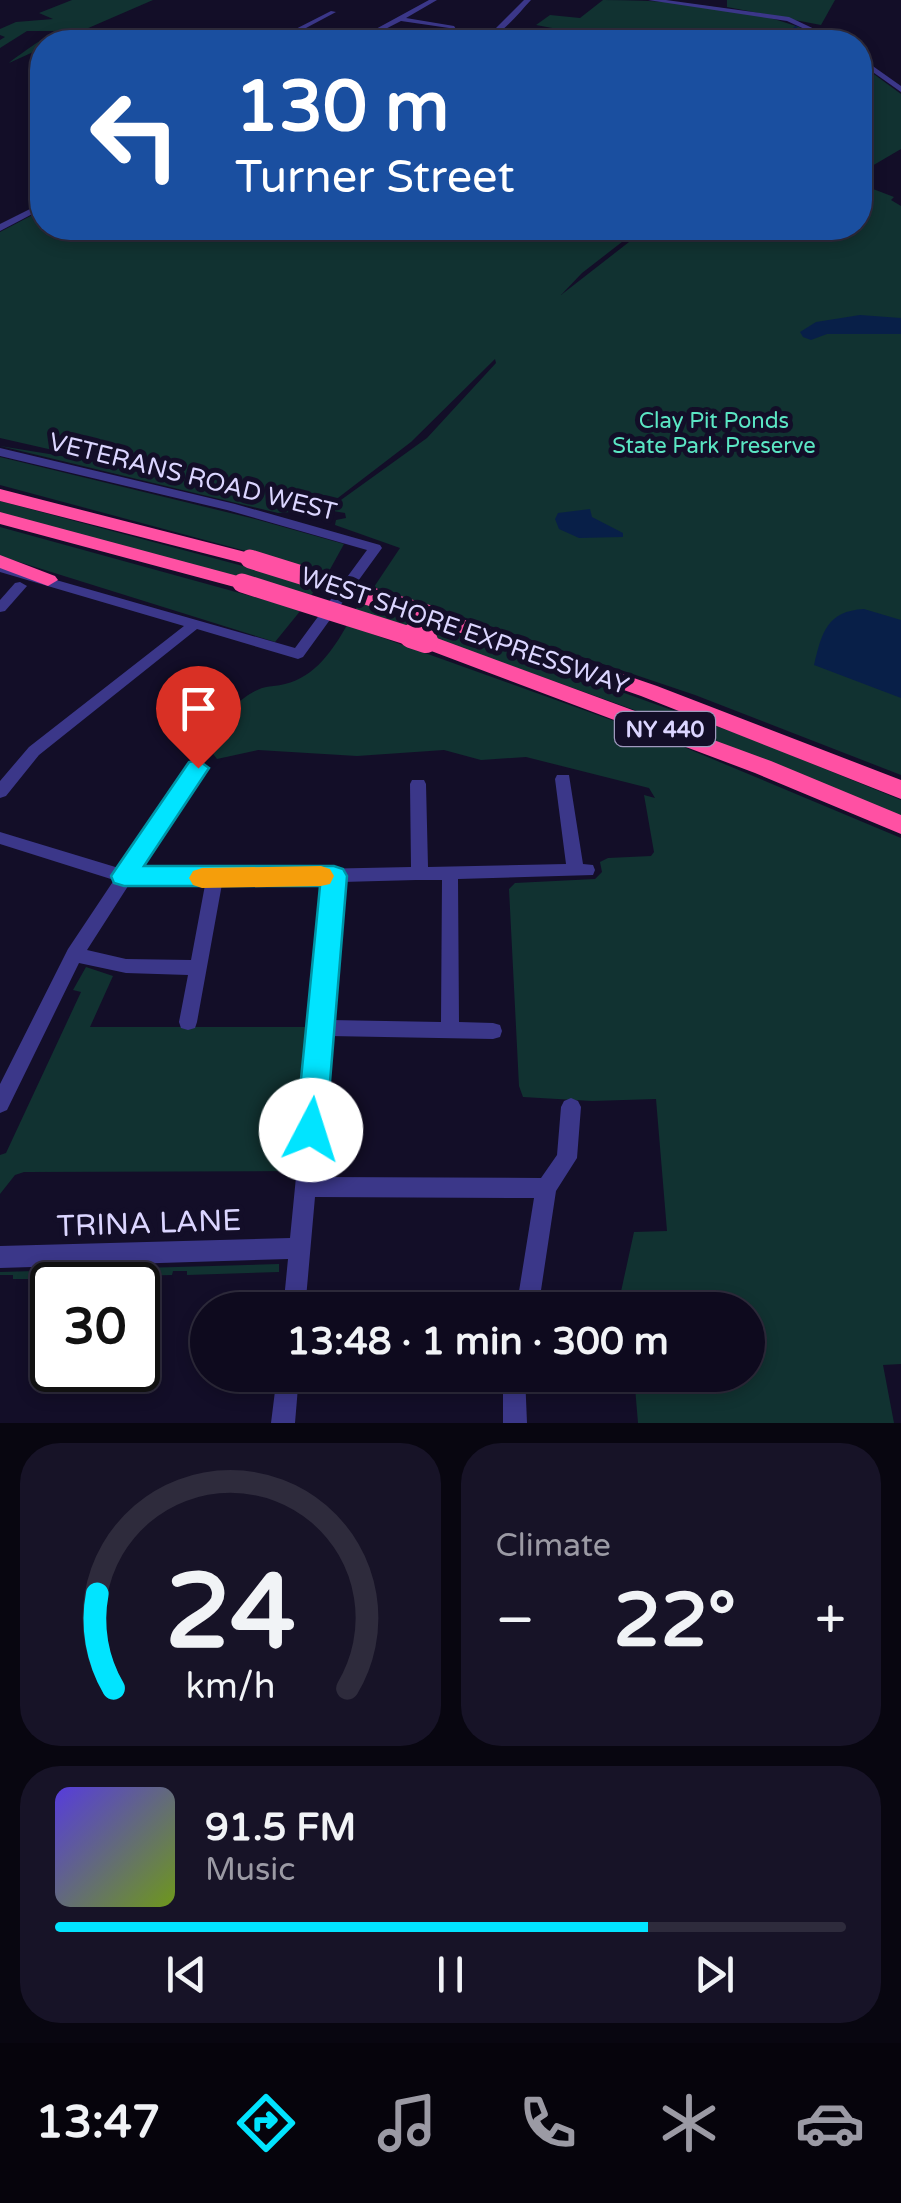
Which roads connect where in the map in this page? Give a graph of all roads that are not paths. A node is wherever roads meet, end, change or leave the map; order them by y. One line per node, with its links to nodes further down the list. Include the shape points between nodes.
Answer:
1 (434, 0): 7 (street)
2 (528, 0): 11 (street)
3 (651, 0): 5 (street)
4 (724, 0): 5 (street)
5 (716, 8): 12 (street)
6 (332, 12): 8 (street)
7 (402, 19): 9 (street); 10 (street)
8 (297, 30)
9 (380, 30)
10 (451, 30)
11 (497, 30)
12 (816, 30)
13 (872, 68): 14 (street)
14 (901, 90)
15 (30, 212): 16 (street)
16 (0, 228)
17 (0, 452): 24 (street, VETERANS ROAD WEST, via 375,548 298,654)
18 (0, 495): 29 (highway, WEST SHORE EXPRESSWAY / NY 440, bridge, via 430,614)
19 (0, 518): 31 (highway, WEST SHORE EXPRESSWAY / NY 440, bridge, via 426,641)
20 (0, 564): 21 (highway)
21 (48, 580): 24 (street)
22 (20, 586): 23 (street)
23 (0, 608)
24 (196, 623): 25 (street)
25 (8, 768): 30 (street)
26 (198, 768): 35 (street)
27 (564, 778): 34 (street, via 581,870)
28 (418, 784): 33 (street)
29 (901, 790)
30 (0, 792)
31 (901, 825)
32 (0, 838): 35 (street)
33 (420, 874): 34 (street); 36 (street)
34 (450, 874): 42 (street)
35 (124, 876): 37 (street); 38 (street)
36 (334, 876): 37 (street); 41 (street)
37 (215, 878): 39 (street)
38 (74, 954): 39 (street, via 126,966); 44 (street)
39 (198, 968): 40 (street)
40 (188, 1022)
41 (320, 1028): 42 (street); 46 (street)
42 (450, 1030): 43 (street)
43 (493, 1032)
44 (0, 1104)
45 (571, 1106): 47 (street, via 567,1158)
46 (306, 1187): 47 (street); 48 (street)
47 (546, 1188): 51 (street)
48 (300, 1248): 49 (street, TRINA LANE); 50 (street)
49 (0, 1257)
50 (296, 1292)
51 (529, 1292)
52 (286, 1392): 54 (street)
53 (514, 1392): 55 (street)
54 (283, 1423)
55 (515, 1423)

